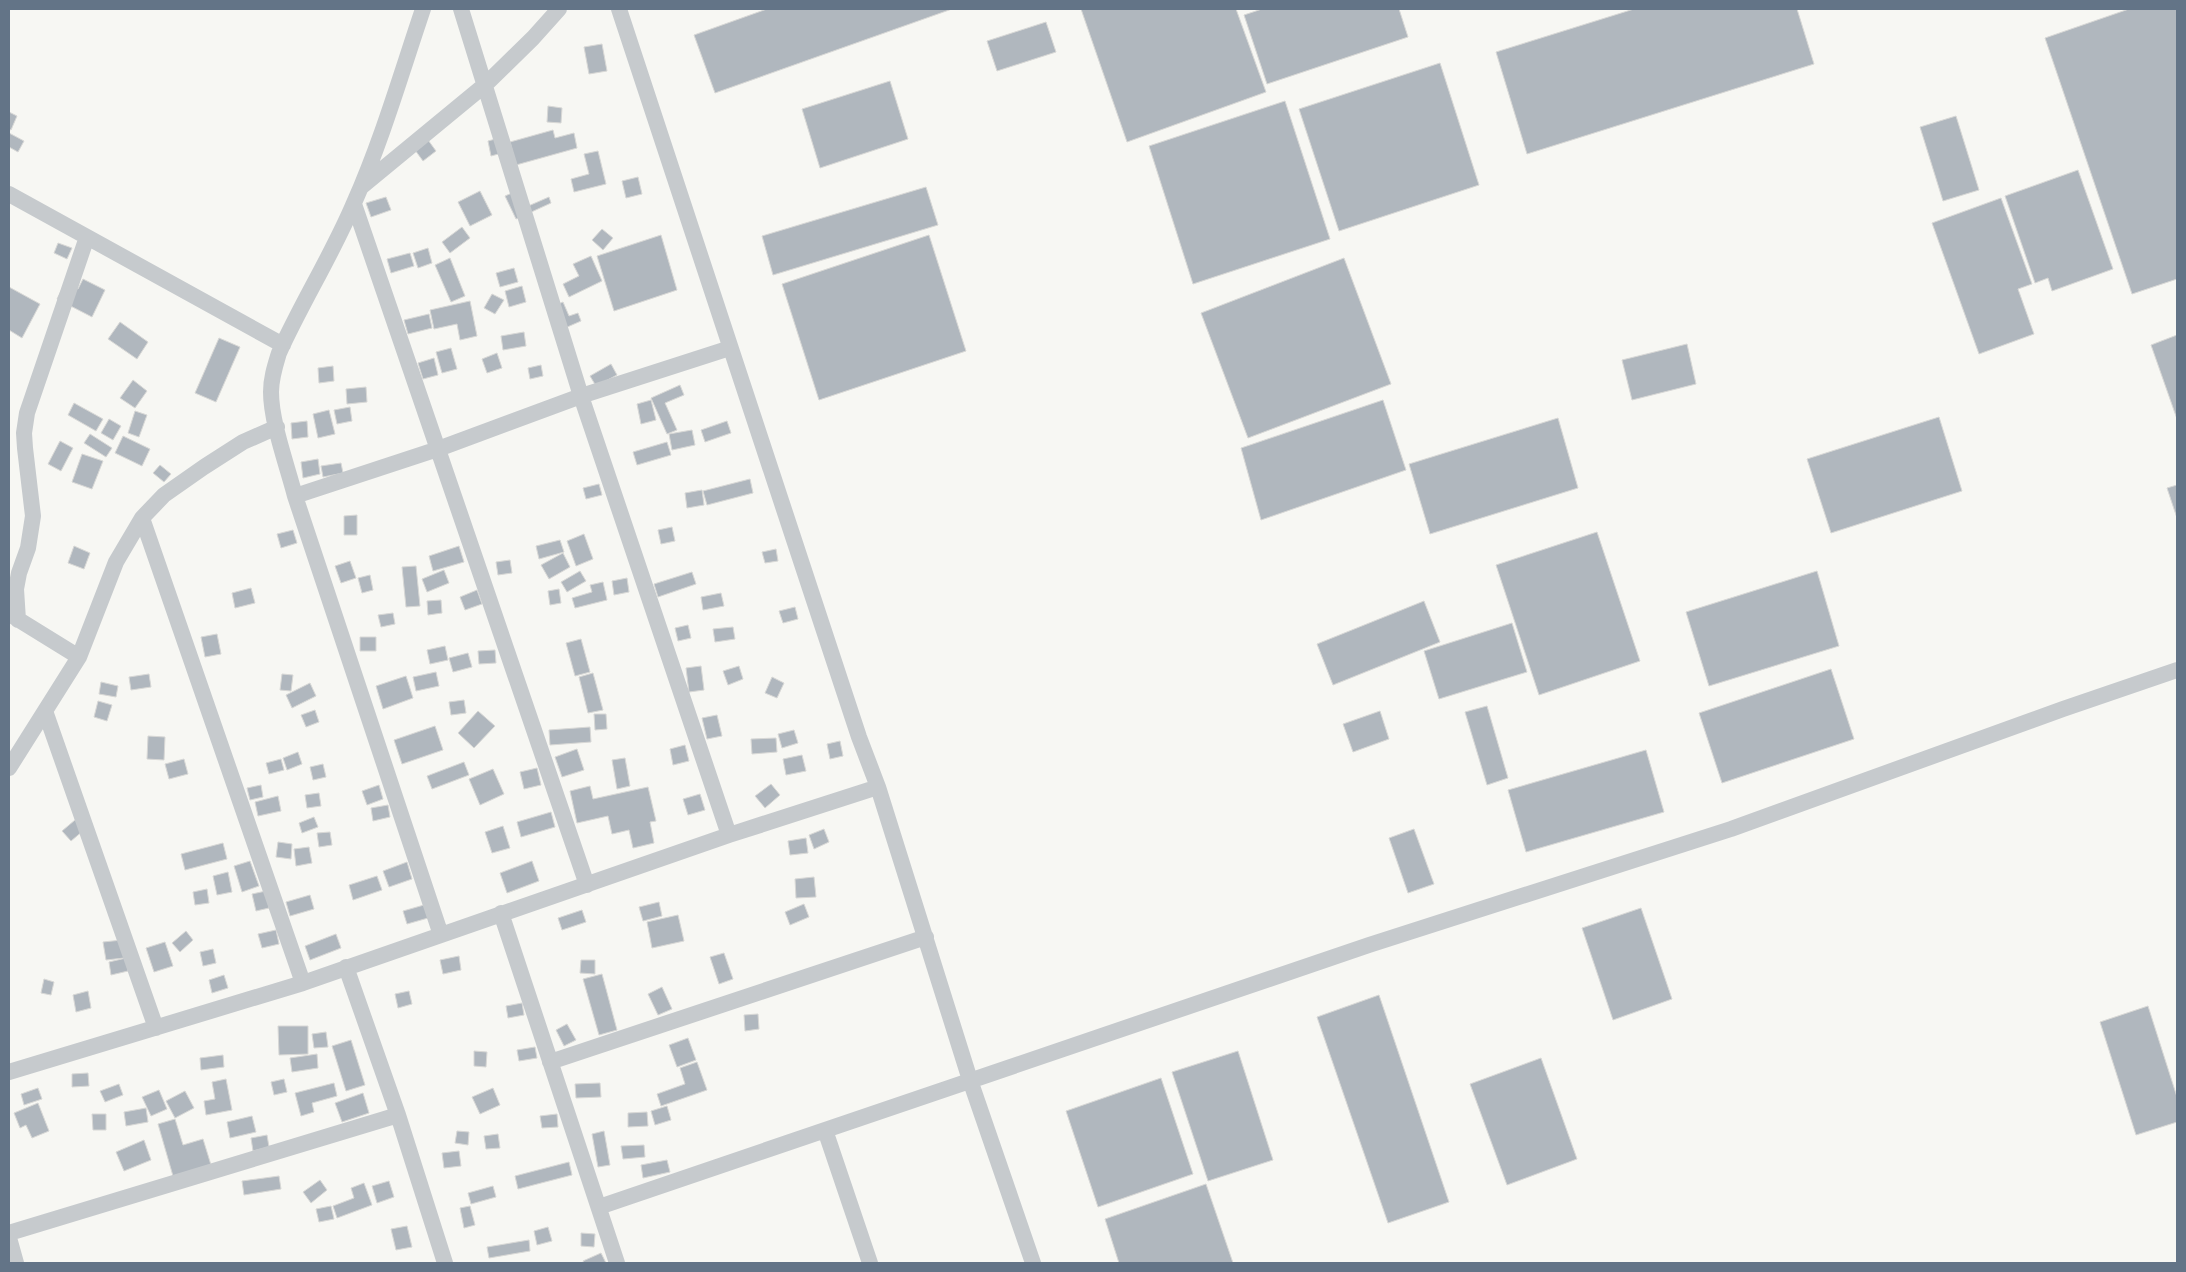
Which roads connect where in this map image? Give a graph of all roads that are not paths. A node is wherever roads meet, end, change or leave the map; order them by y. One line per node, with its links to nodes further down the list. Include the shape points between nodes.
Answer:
1 (423, 9): 6 (street)
2 (461, 9): 5 (street)
3 (559, 9): 5 (street)
4 (619, 9): 11 (street)
5 (486, 84): 6 (street); 12 (street)
6 (361, 187): 8 (street)
7 (9, 194): 9 (street)
8 (354, 204): 10 (street); 14 (street)
9 (87, 237): 10 (street); 17 (street, via 27,413 24,433 34,516 28,548 18,573)
10 (283, 345): 13 (street, via 273,373 271,394)
11 (730, 348): 12 (street); 23 (street)
12 (581, 396): 14 (street); 24 (street)
13 (277, 427): 15 (street); 16 (street, via 244,442 204,467 164,495)
14 (438, 449): 15 (street); 25 (street)
15 (295, 496): 27 (street)
16 (142, 518): 18 (street, via 116,562); 30 (street)
17 (14, 617): 18 (street)
18 (78, 657): 20 (street)
19 (2177, 670): 34 (street, via 1731,829 1369,945)
20 (45, 711): 21 (street); 31 (street)
21 (13, 751): 22 (street)
22 (9, 768)
23 (878, 787): 24 (street); 28 (street)
24 (729, 835): 25 (street)
25 (587, 885): 26 (street)
26 (501, 913): 27 (street); 32 (street)
27 (441, 935): 29 (street)
28 (926, 937): 32 (street); 34 (street)
29 (346, 967): 30 (street); 35 (street)
30 (302, 983): 31 (street)
31 (156, 1028): 33 (street)
32 (550, 1062): 37 (street)
33 (9, 1072)
34 (970, 1080): 36 (street); 44 (street)
35 (398, 1115): 38 (street); 40 (street)
36 (825, 1130): 37 (street); 43 (street)
37 (599, 1207): 42 (street)
38 (9, 1234)
39 (9, 1238): 41 (street)
40 (442, 1262)
41 (16, 1263)
42 (617, 1263)
43 (870, 1263)
44 (1033, 1263)

